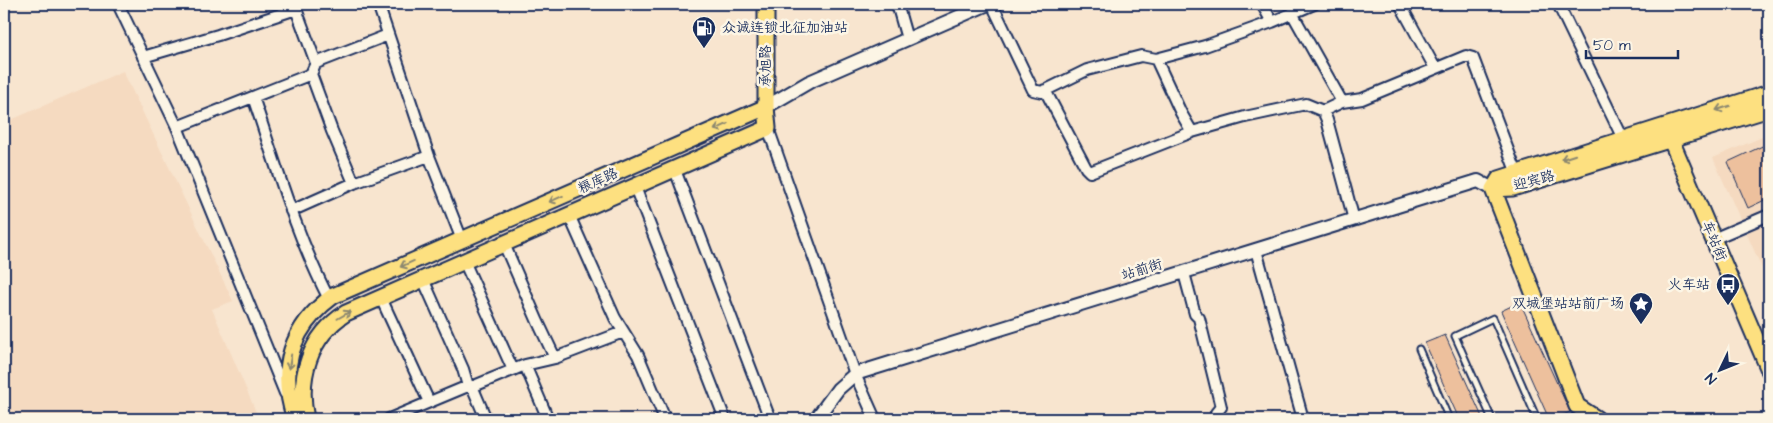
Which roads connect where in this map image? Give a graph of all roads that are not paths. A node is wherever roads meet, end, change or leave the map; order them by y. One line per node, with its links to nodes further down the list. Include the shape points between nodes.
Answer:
1 (118, 4): 14 (street)
2 (378, 4): 12 (street)
3 (766, 4): 23 (main road, 承旭路)
4 (897, 4): 13 (street)
5 (990, 4): 13 (street, 粮库路); 19 (street, via 1033,90)
6 (1262, 4): 11 (street)
7 (1400, 4): 17 (street)
8 (1558, 4): 30 (street)
9 (1308, 5): 10 (street)
10 (1292, 14): 11 (street); 22 (street)
11 (1272, 22): 15 (street, via 1205,46)
12 (388, 35): 16 (street); 31 (street)
13 (907, 39): 23 (street, 粮库路, via 809,82)
14 (143, 57): 16 (street, via 296,9); 26 (street)
15 (1156, 59): 19 (street, via 1141,56 1087,70); 28 (street)
16 (316, 63): 18 (street)
17 (1435, 68): 22 (street, via 1362,98); 33 (street, via 1466,56 1473,58)
18 (312, 74): 21 (street); 34 (street)
19 (1045, 90): 28 (street, via 1090,172)
20 (1769, 92): 30 (main road, 迎宾路, one-way to 30)
21 (253, 97): 26 (street); 37 (street)
22 (1342, 102): 25 (street)
23 (766, 107): 27 (main road, 承旭路); 42 (main road, 粮库路, one-way to 42)
24 (1769, 109): 29 (main road, 迎宾路)
25 (1323, 111): 28 (street, via 1306,104); 40 (street)
26 (177, 126): 59 (street)
27 (768, 128): 32 (main road, 粮库路); 56 (street)
28 (1192, 132)
29 (1671, 140): 30 (main road, 迎宾路); 41 (main road, 车站街)
30 (1627, 146): 33 (main road, 迎宾路)
31 (429, 156): 34 (street); 42 (street)
32 (675, 170): 35 (main road, 粮库路); 68 (street)
33 (1520, 180): 36 (main road, 迎宾路, via 1513,188)
34 (354, 183): 37 (street)
35 (635, 187): 38 (main road, 粮库路); 67 (street)
36 (1493, 189): 40 (street, 站前街, via 1478,181); 61 (main road, via 1577,406)
37 (292, 211): 49 (street)
38 (569, 215): 43 (main road, 粮库路); 50 (street)
39 (1769, 215): 41 (street)
40 (1354, 220): 44 (street, 站前街)
41 (1713, 239): 53 (main road, 车站街)
42 (462, 240): 49 (main road, 粮库路, one-way to 49)
43 (504, 244): 45 (main road, 粮库路); 52 (street)
44 (1256, 250): 46 (street, 站前街); 72 (street)
45 (464, 261): 47 (main road, 粮库路); 55 (street)
46 (1184, 272): 56 (street, 站前街); 71 (street, via 1199,318 1220,406)
47 (422, 280): 48 (main road, 粮库路); 57 (street)
48 (381, 298): 58 (street); 62 (main road, 粮库路, one-way to 48, via 303,390 306,369 316,342 334,321)
49 (329, 299): 59 (main road, 粮库路, one-way to 59, via 307,320 296,337 287,383)
50 (623, 332): 52 (street); 66 (street, via 638,355)
51 (1419, 349): 73 (lane)
52 (555, 358): 54 (street)
53 (1767, 361)
54 (525, 364): 55 (street); 65 (street)
55 (513, 370): 57 (street)
56 (855, 374): 69 (street, 站前街, via 838,388); 70 (street)
57 (470, 386): 58 (street); 64 (street)
58 (430, 402): 60 (street)
59 (293, 414)
60 (409, 415): 63 (street)
61 (1592, 416): 76 (lane)
62 (306, 419)
63 (389, 419)
64 (486, 419)
65 (548, 419)
66 (665, 419)
67 (725, 419)
68 (770, 419)
69 (816, 419)
70 (875, 419)
71 (1216, 419)
72 (1303, 419)
73 (1450, 419)
74 (1492, 419): 75 (lane, via 1455,336 1493,318)
75 (1537, 419)
76 (1572, 419)

